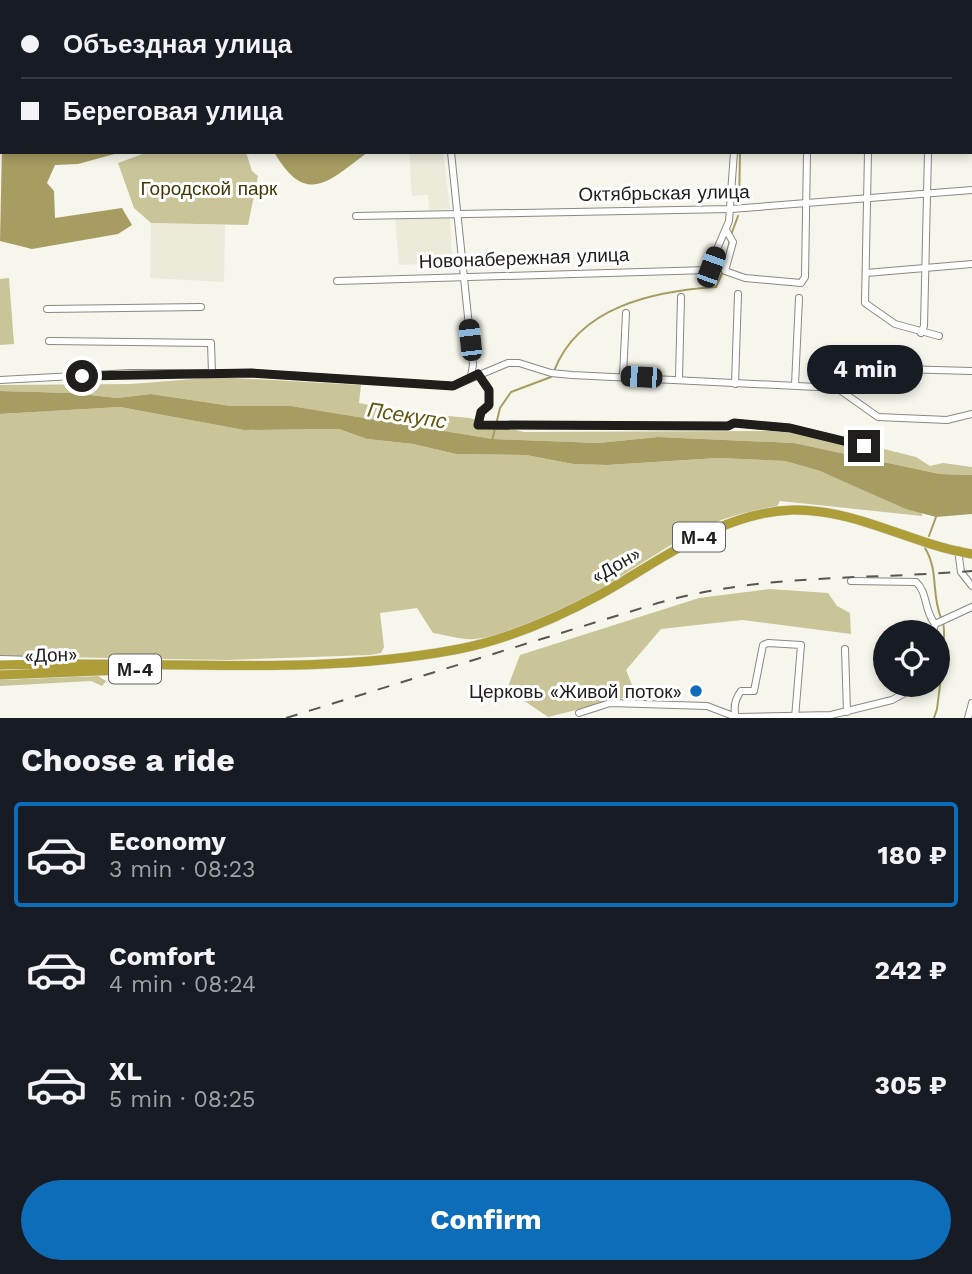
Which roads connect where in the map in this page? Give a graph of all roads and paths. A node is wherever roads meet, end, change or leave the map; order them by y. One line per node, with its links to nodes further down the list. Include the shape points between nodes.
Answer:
1 (451, 154): 11 (street)
2 (734, 154): 10 (street)
3 (807, 154): 9 (street)
4 (867, 154): 8 (street)
5 (928, 154): 7 (street)
6 (972, 190): 7 (street, Октябрьская улица)
7 (927, 193): 8 (street, Октябрьская улица); 15 (street)
8 (866, 197): 9 (street, Октябрьская улица); 16 (street)
9 (805, 203): 10 (street, Октябрьская улица); 13 (street, via 801,283 745,278 725,271 733,242)
10 (731, 209): 11 (street, Октябрьская улица); 13 (street)
11 (459, 214): 12 (street, Октябрьская улица); 17 (street)
12 (356, 216)
13 (726, 230): 17 (street, Новонабережная улица, via 708,270)
14 (972, 264): 15 (street)
15 (925, 268): 16 (street); 25 (street)
16 (866, 273): 25 (street, via 865,303 894,324)
17 (463, 275): 18 (street, Новонабережная улица); 31 (street)
18 (337, 281)
19 (738, 295): 35 (street)
20 (681, 297): 33 (street)
21 (799, 298): 36 (street)
22 (201, 307): 23 (street)
23 (47, 309)
24 (626, 313): 32 (street)
25 (921, 332): 26 (street)
26 (939, 336)
27 (49, 341): 30 (street, via 211,343)
28 (899, 369): 29 (street)
29 (972, 371)
30 (212, 373): 31 (street, via 453,386); 34 (street)
31 (474, 375): 32 (street, via 519,363 551,373); 38 (street, via 489,390 489,405 481,412 478,425 601,428 734,423 790,428)
32 (622, 376): 33 (street)
33 (679, 379): 35 (street)
34 (0, 380)
35 (735, 384): 36 (street)
36 (795, 385): 37 (street, via 837,388 884,418 947,420)
37 (972, 414)
38 (864, 446)
39 (958, 550): 40 (highway, «Дон» / М-4); 42 (street, via 961,572); 49 (highway, «Дон» / М-4, via 848,516 817,511 769,513 711,531 599,595 534,627 486,642 394,660)
40 (972, 554)
41 (851, 581): 44 (street, via 916,582)
42 (972, 586)
43 (972, 607): 45 (street)
44 (930, 620)
45 (944, 620)
46 (845, 649): 54 (street)
47 (0, 659): 48 (street, М-4)
48 (74, 663): 49 (highway, «Дон» / М-4); 50 (highway, «Дон» / М-4)
49 (271, 664): 51 (highway, «Дон» / М-4)
50 (0, 665)
51 (0, 676)
52 (898, 697): 54 (street)
53 (972, 703): 58 (street)
54 (847, 712): 57 (street)
55 (579, 713): 56 (street, via 610,703 683,704 707,706)
56 (736, 717): 57 (street); 57 (street, via 738,694 754,691 763,645 768,643 801,645)
57 (795, 717)
58 (968, 718)

